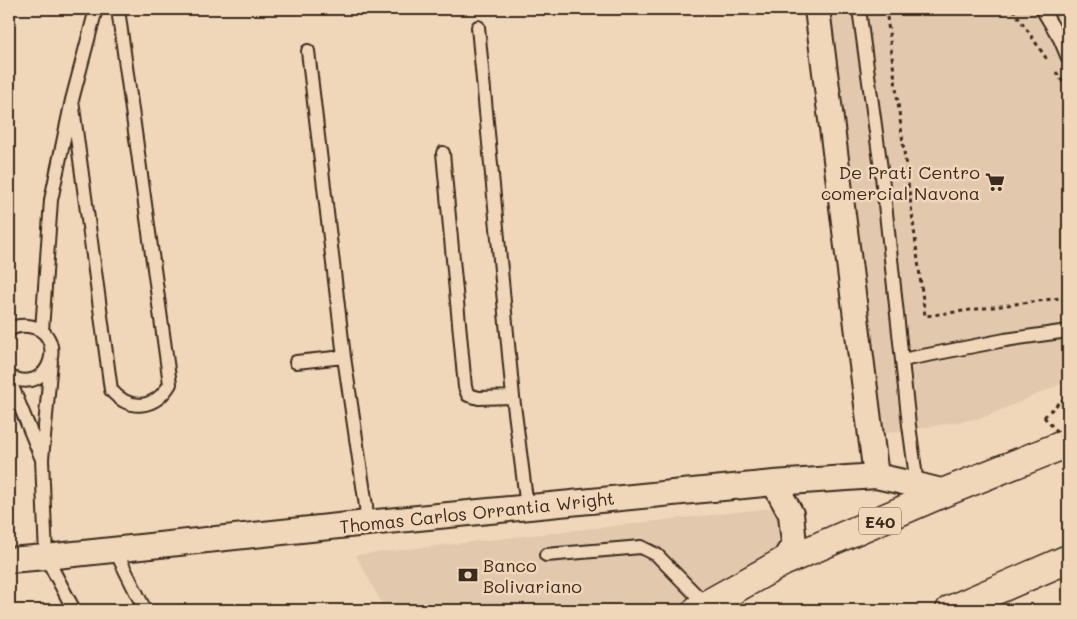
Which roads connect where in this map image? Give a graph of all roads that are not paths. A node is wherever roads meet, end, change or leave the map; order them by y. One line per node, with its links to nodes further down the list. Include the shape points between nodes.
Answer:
1 (96, 9): 9 (lane)
2 (118, 9): 9 (lane, via 170,384 157,400 147,404 127,403 110,390)
3 (817, 9): 23 (street)
4 (859, 9): 15 (lane, via 882,176)
5 (1042, 9): 8 (lane)
6 (478, 28): 20 (lane)
7 (308, 51): 14 (lane)
8 (1068, 58)
9 (72, 100): 12 (lane, via 51,200)
10 (442, 153): 20 (lane, via 465,387 468,396)
11 (9, 330): 12 (lane, via 21,325)
12 (42, 331): 16 (lane, via 52,350)
13 (1068, 331): 15 (lane)
14 (344, 357): 17 (lane); 28 (lane)
15 (902, 360): 25 (lane)
16 (51, 361): 18 (lane, via 46,370 27,381); 22 (lane)
17 (296, 362)
18 (9, 376)
19 (9, 380): 22 (lane)
20 (514, 397): 27 (lane)
21 (1068, 443): 26 (highway, E40)
22 (42, 459): 31 (lane)
23 (876, 476): 24 (street, Thomas Carlos Orrantia Wright); 25 (street, Thomas Carlos Orrantia Wright)
24 (774, 483): 27 (street, Thomas Carlos Orrantia Wright); 34 (street, via 792,514 794,544)
25 (917, 485): 26 (street, Thomas Carlos Orrantia Wright)
26 (945, 492): 34 (highway, E40)
27 (527, 507): 28 (street, Thomas Carlos Orrantia Wright)
28 (367, 522): 29 (street, Thomas Carlos Orrantia Wright)
29 (115, 550): 31 (street, Thomas Carlos Orrantia Wright); 37 (lane)
30 (546, 555): 35 (lane, via 641,547 657,555)
31 (46, 557): 33 (street, Thomas Carlos Orrantia Wright); 36 (lane)
32 (1068, 558): 38 (highway)
33 (9, 560)
34 (783, 562): 35 (highway, E40)
35 (701, 608)
36 (74, 610)
37 (144, 610)
38 (950, 610)

